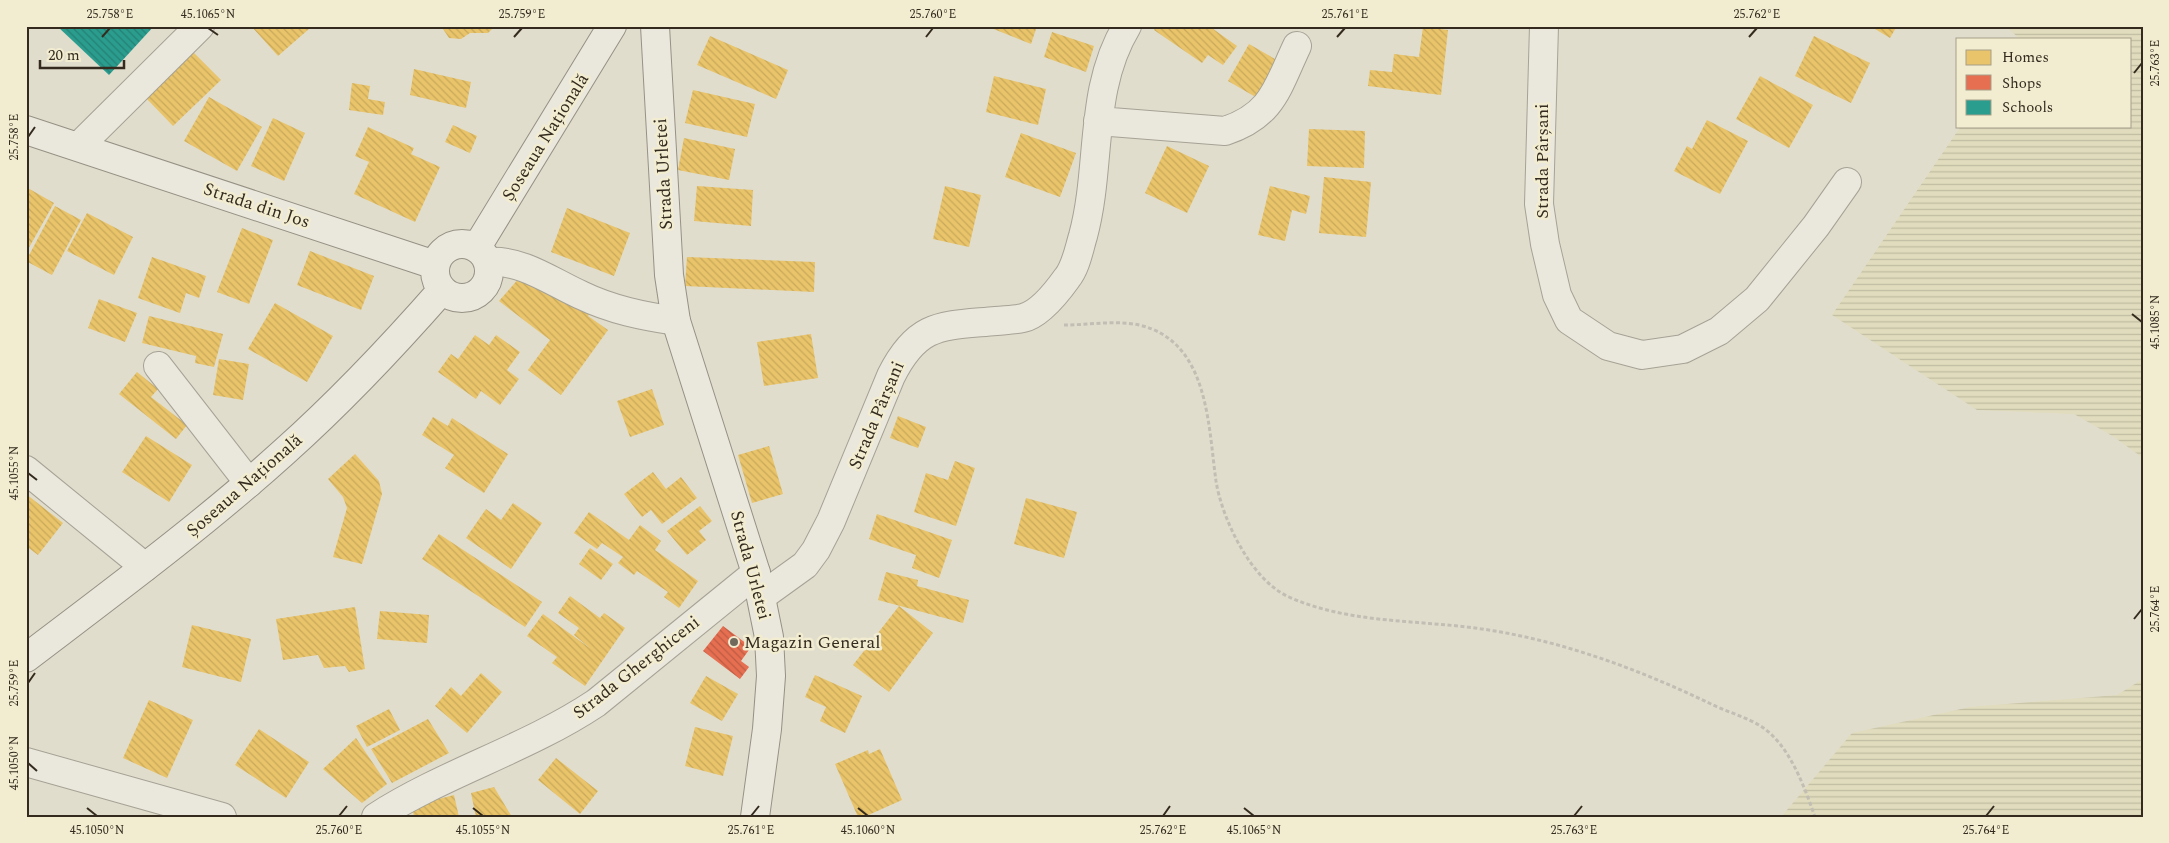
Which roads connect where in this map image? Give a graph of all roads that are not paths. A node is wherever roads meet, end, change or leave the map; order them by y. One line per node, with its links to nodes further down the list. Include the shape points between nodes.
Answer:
1 (200, 26): 9 (street)
2 (612, 26): 11 (street, Șoseaua Națională)
3 (655, 26): 13 (street, Strada Urletei, via 669,275)
4 (1126, 26): 7 (street, Strada Pârșani, via 1108,63)
5 (1544, 26): 10 (street, Strada Pârșani, via 1539,204 1545,244 1557,295 1569,320 1608,346 1642,355 1683,349 1719,331 1757,299 1816,226)
6 (1296, 46): 7 (street, via 1262,112 1244,125 1225,131)
7 (1098, 121): 18 (street, Strada Pârșani, via 1086,222 1069,276 1041,308 1024,318 942,326 919,336 901,354 816,550 805,565)
8 (26, 130): 9 (street, Strada din Jos)
9 (79, 146): 12 (street, Strada din Jos)
10 (1846, 182)
11 (483, 255): 12 (street, Șoseaua Națională, via 460,244 452,246 439,257); 12 (street, Șoseaua Națională, via 490,271 488,280 477,295 458,298); 13 (street, via 523,266 581,296 617,310)
12 (439, 277): 16 (street, Șoseaua Națională, via 365,374)
13 (676, 322): 18 (street, Strada Urletei)
14 (158, 366): 16 (street)
15 (26, 470): 17 (street)
16 (248, 483): 17 (street, Șoseaua Națională)
17 (145, 567): 19 (street, Șoseaua Națională)
18 (759, 584): 22 (street, Strada Gherghiceni, via 568,721 404,799); 23 (street, Strada Urletei, via 769,637 771,676)
19 (26, 658)
20 (26, 762): 21 (street)
21 (222, 817)
22 (376, 817)
23 (755, 817)

